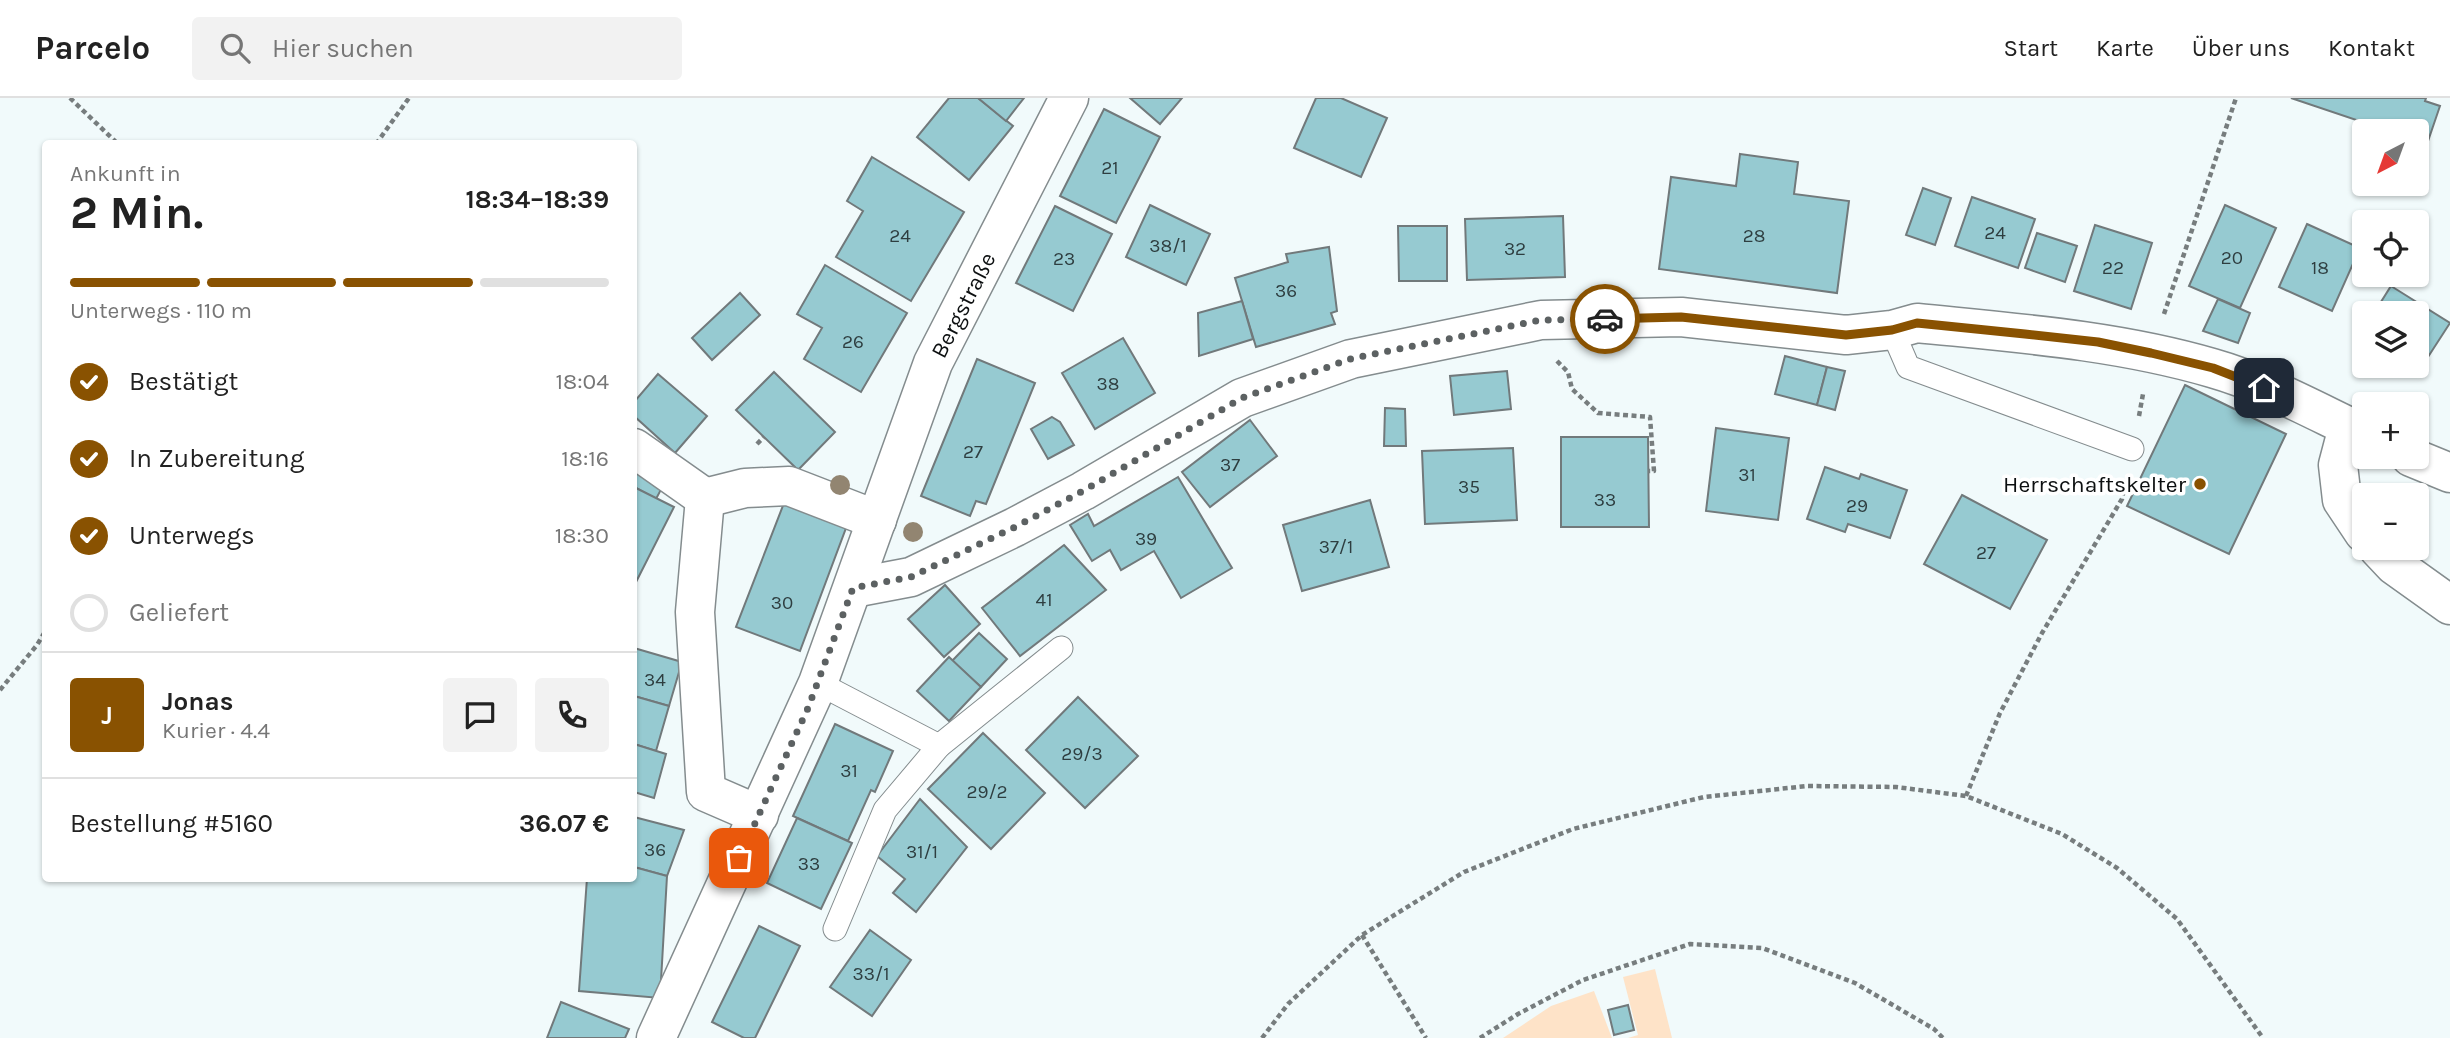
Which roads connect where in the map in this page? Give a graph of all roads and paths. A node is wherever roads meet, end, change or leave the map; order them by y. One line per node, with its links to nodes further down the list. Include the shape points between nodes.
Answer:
1 (70, 98): 5 (path)
2 (410, 98): 6 (path)
3 (1069, 98): 21 (street, Bergstraße, via 933,363)
4 (2236, 98): 8 (path)
5 (114, 140)
6 (379, 140)
7 (1892, 330): 8 (street, via 1917,323 2098,342); 14 (lane, via 1908,367); 23 (street, via 1846,335 1681,317 1541,320 1350,359 1242,398 1083,491 911,577)
8 (2151, 353): 10 (street, via 2244,379)
9 (1568, 372): 17 (path, via 1572,389 1598,413 1650,417 1654,471)
10 (2352, 429)
11 (764, 437): 13 (path)
12 (2352, 439): 20 (street, via 2338,465 2342,500)
13 (757, 444)
14 (2132, 449): 30 (path, via 2122,499 2000,713)
15 (637, 450): 19 (street)
16 (2429, 464): 18 (street)
17 (1648, 471)
18 (2450, 473)
19 (705, 498): 21 (street, via 745,488 789,486); 31 (street, via 695,612 706,792)
20 (2352, 515)
21 (877, 520): 23 (street, Bergstraße)
22 (2389, 560): 24 (street)
23 (853, 588): 27 (street, Bergstraße)
24 (2450, 606)
25 (42, 637): 28 (path)
26 (1062, 648): 29 (lane)
27 (818, 683): 29 (lane); 31 (street, Bergstraße)
28 (0, 690)
29 (939, 746): 32 (lane, via 885,810)
30 (1966, 796): 33 (path, via 1896,787 1807,786 1703,797 1573,829 1464,872); 39 (path, via 2062,834 2117,868 2177,919)
31 (759, 816): 34 (street, Bergstraße)
32 (835, 929)
33 (1362, 935): 35 (path, via 1288,1004); 36 (path)
34 (656, 1038)
35 (1262, 1038)
36 (1426, 1038)
37 (1479, 1038): 38 (path, via 1583,980 1690,944 1762,948 1855,983)
38 (1944, 1038)
39 (2263, 1038)

